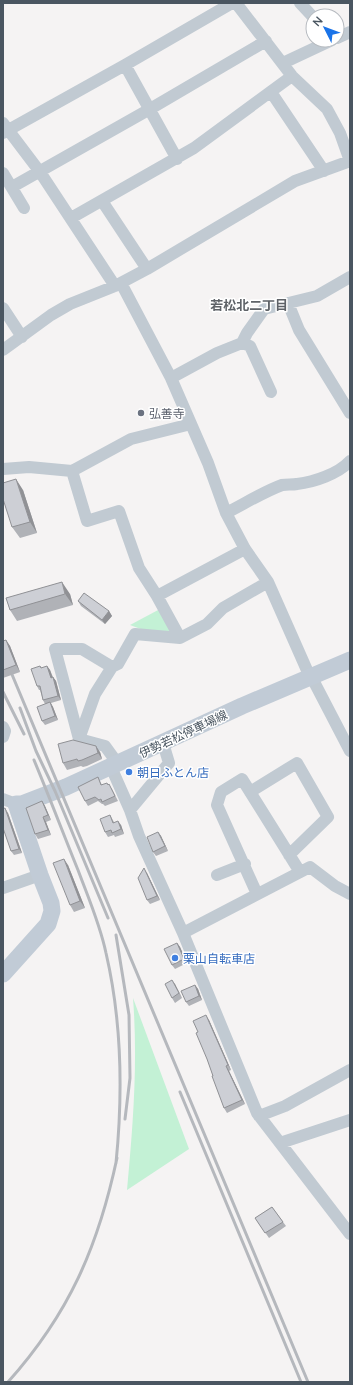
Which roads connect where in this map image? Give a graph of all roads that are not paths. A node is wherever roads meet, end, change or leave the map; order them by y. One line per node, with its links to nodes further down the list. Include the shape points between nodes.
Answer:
1 (232, 3): 6 (street)
2 (243, 6): 3 (street)
3 (266, 41): 5 (street); 9 (street)
4 (315, 48): 5 (street)
5 (284, 63): 7 (street)
6 (125, 66): 9 (street); 10 (street)
7 (292, 76): 8 (street); 11 (street, via 328,109)
8 (271, 92): 12 (street); 13 (street)
9 (150, 109): 12 (street); 14 (street)
10 (4, 129): 14 (street)
11 (349, 156): 13 (street)
12 (177, 159): 17 (street)
13 (324, 171): 20 (street, via 295,181)
14 (40, 172): 16 (street); 19 (street)
15 (3, 173): 16 (street)
16 (12, 187): 18 (street)
17 (102, 201): 19 (street); 20 (street)
18 (24, 208)
19 (71, 218): 22 (street)
20 (147, 269): 22 (street)
21 (350, 277): 23 (street, via 317,296)
22 (118, 284): 25 (street, via 70,304); 28 (street)
23 (288, 302): 26 (street, via 264,309 246,333); 30 (street, via 299,330)
24 (3, 308): 25 (street)
25 (22, 337): 27 (street)
26 (242, 343): 28 (street, via 217,353); 29 (street, via 250,346)
27 (3, 350)
28 (171, 378): 31 (street)
29 (271, 392)
30 (350, 414)
31 (191, 424): 34 (street, via 131,439); 35 (street)
32 (350, 461): 35 (street, via 344,468 317,480 283,485)
33 (3, 469): 34 (street, via 29,467)
34 (72, 471): 38 (street, via 87,521 118,511 139,568)
35 (226, 513): 36 (street)
36 (245, 549): 37 (street); 38 (street)
37 (268, 582): 39 (street, via 224,608 207,624); 42 (street)
38 (157, 596): 39 (street)
39 (180, 638): 41 (street, via 135,634 118,664)
40 (350, 660): 42 (main road, 伊勢若松停車場線)
41 (112, 667): 45 (street, via 96,694); 45 (street, via 82,649 55,649)
42 (311, 676): 46 (main road, 伊勢若松停車場線); 47 (street)
43 (3, 727): 44 (street)
44 (3, 737)
45 (79, 739): 48 (street, via 105,746)
46 (163, 743): 48 (main road, 伊勢若松停車場線); 51 (street, via 170,763)
47 (350, 751)
48 (114, 765): 50 (main road, 伊勢若松停車場線, via 41,797); 51 (street)
49 (250, 792): 52 (street); 52 (street, via 297,763 328,817); 53 (street, via 242,779 221,792 217,805)
50 (9, 802): 55 (main road)
51 (130, 810): 60 (street, via 139,836)
52 (289, 855): 54 (street)
53 (245, 864): 56 (street); 58 (street)
54 (300, 872): 58 (street); 59 (street, via 310,867)
55 (40, 875): 57 (street); 61 (main road, via 51,903 51,918)
56 (217, 875)
57 (3, 888)
58 (257, 894): 60 (street)
59 (350, 894)
60 (183, 933): 63 (street, via 240,1076)
61 (3, 974)
62 (350, 1070): 63 (street, via 285,1106)
63 (259, 1116): 65 (street)
64 (350, 1120): 65 (street)
65 (280, 1142): 66 (street)
66 (350, 1234)

